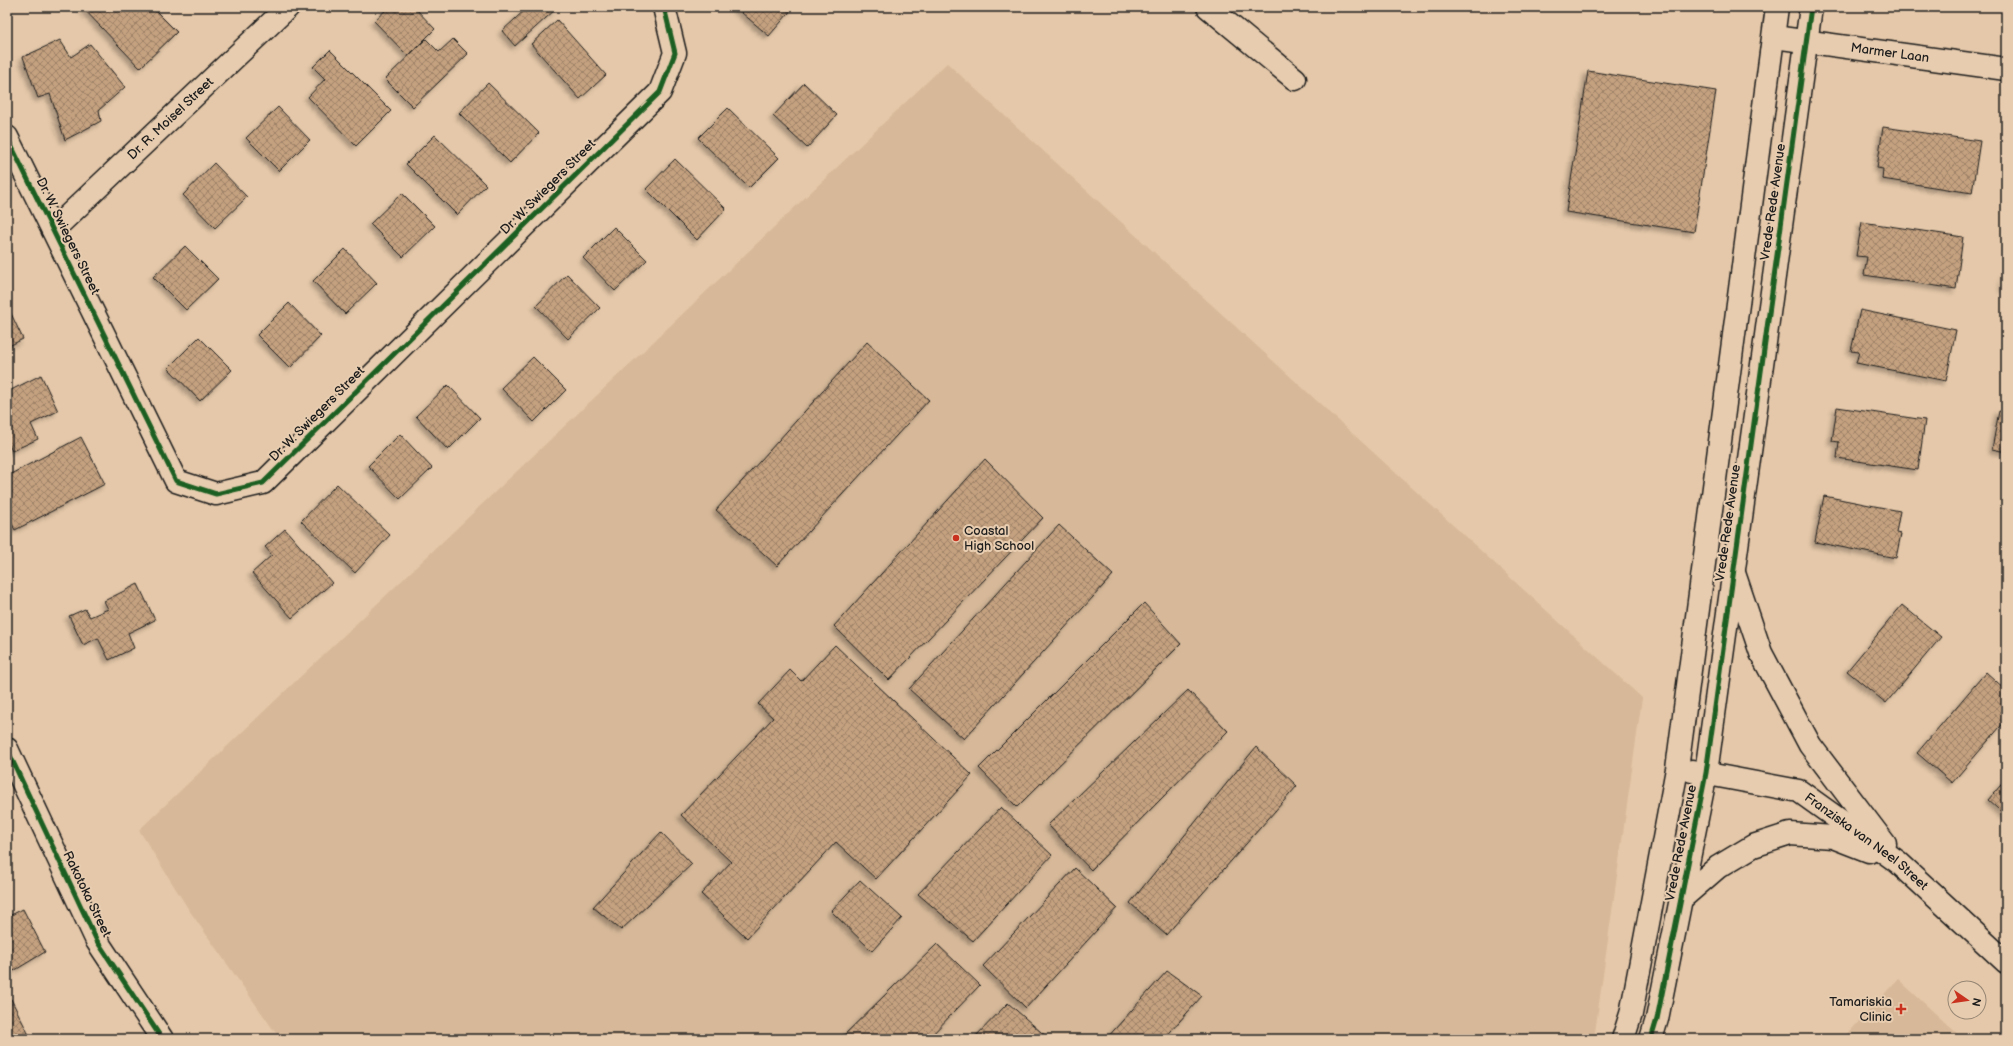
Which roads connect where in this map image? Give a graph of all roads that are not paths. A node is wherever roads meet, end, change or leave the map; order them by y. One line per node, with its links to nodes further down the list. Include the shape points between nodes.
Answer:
1 (288, 7): 11 (street, Dr. R. Moisel Street)
2 (664, 7): 11 (street, Dr. W. Swiegers Street, via 675,53 660,92 263,483 216,494 176,481)
3 (1208, 7): 9 (street)
4 (1777, 7): 6 (street, Vrede Rede Avenue)
5 (1811, 7): 7 (street, Vrede Rede Avenue)
6 (1774, 37): 7 (street, Marmer Laan); 14 (street, Vrede Rede Avenue)
7 (1807, 42): 8 (street, Marmer Laan); 12 (street, Vrede Rede Avenue)
8 (2006, 69)
9 (1295, 79)
10 (7, 137): 11 (street, Dr. W. Swiegers Street)
11 (53, 230)
12 (1733, 568): 15 (street, Vrede Rede Avenue); 16 (street, via 1761,653 1810,745)
13 (7, 749): 19 (street, Rakotoka Street, via 97,941)
14 (1677, 769): 15 (street, Franziska van Neel Street); 20 (street, Vrede Rede Avenue, via 1631,1014)
15 (1706, 773): 16 (street, Franziska van Neel Street, via 1799,791); 17 (street, Vrede Rede Avenue)
16 (1898, 862): 17 (street, via 1833,837 1790,834 1753,846 1718,867); 18 (street, Franziska van Neel Street)
17 (1681, 899): 21 (street, Vrede Rede Avenue, via 1658,1019)
18 (2006, 962)
19 (162, 1039)
20 (1623, 1039)
21 (1651, 1039)

